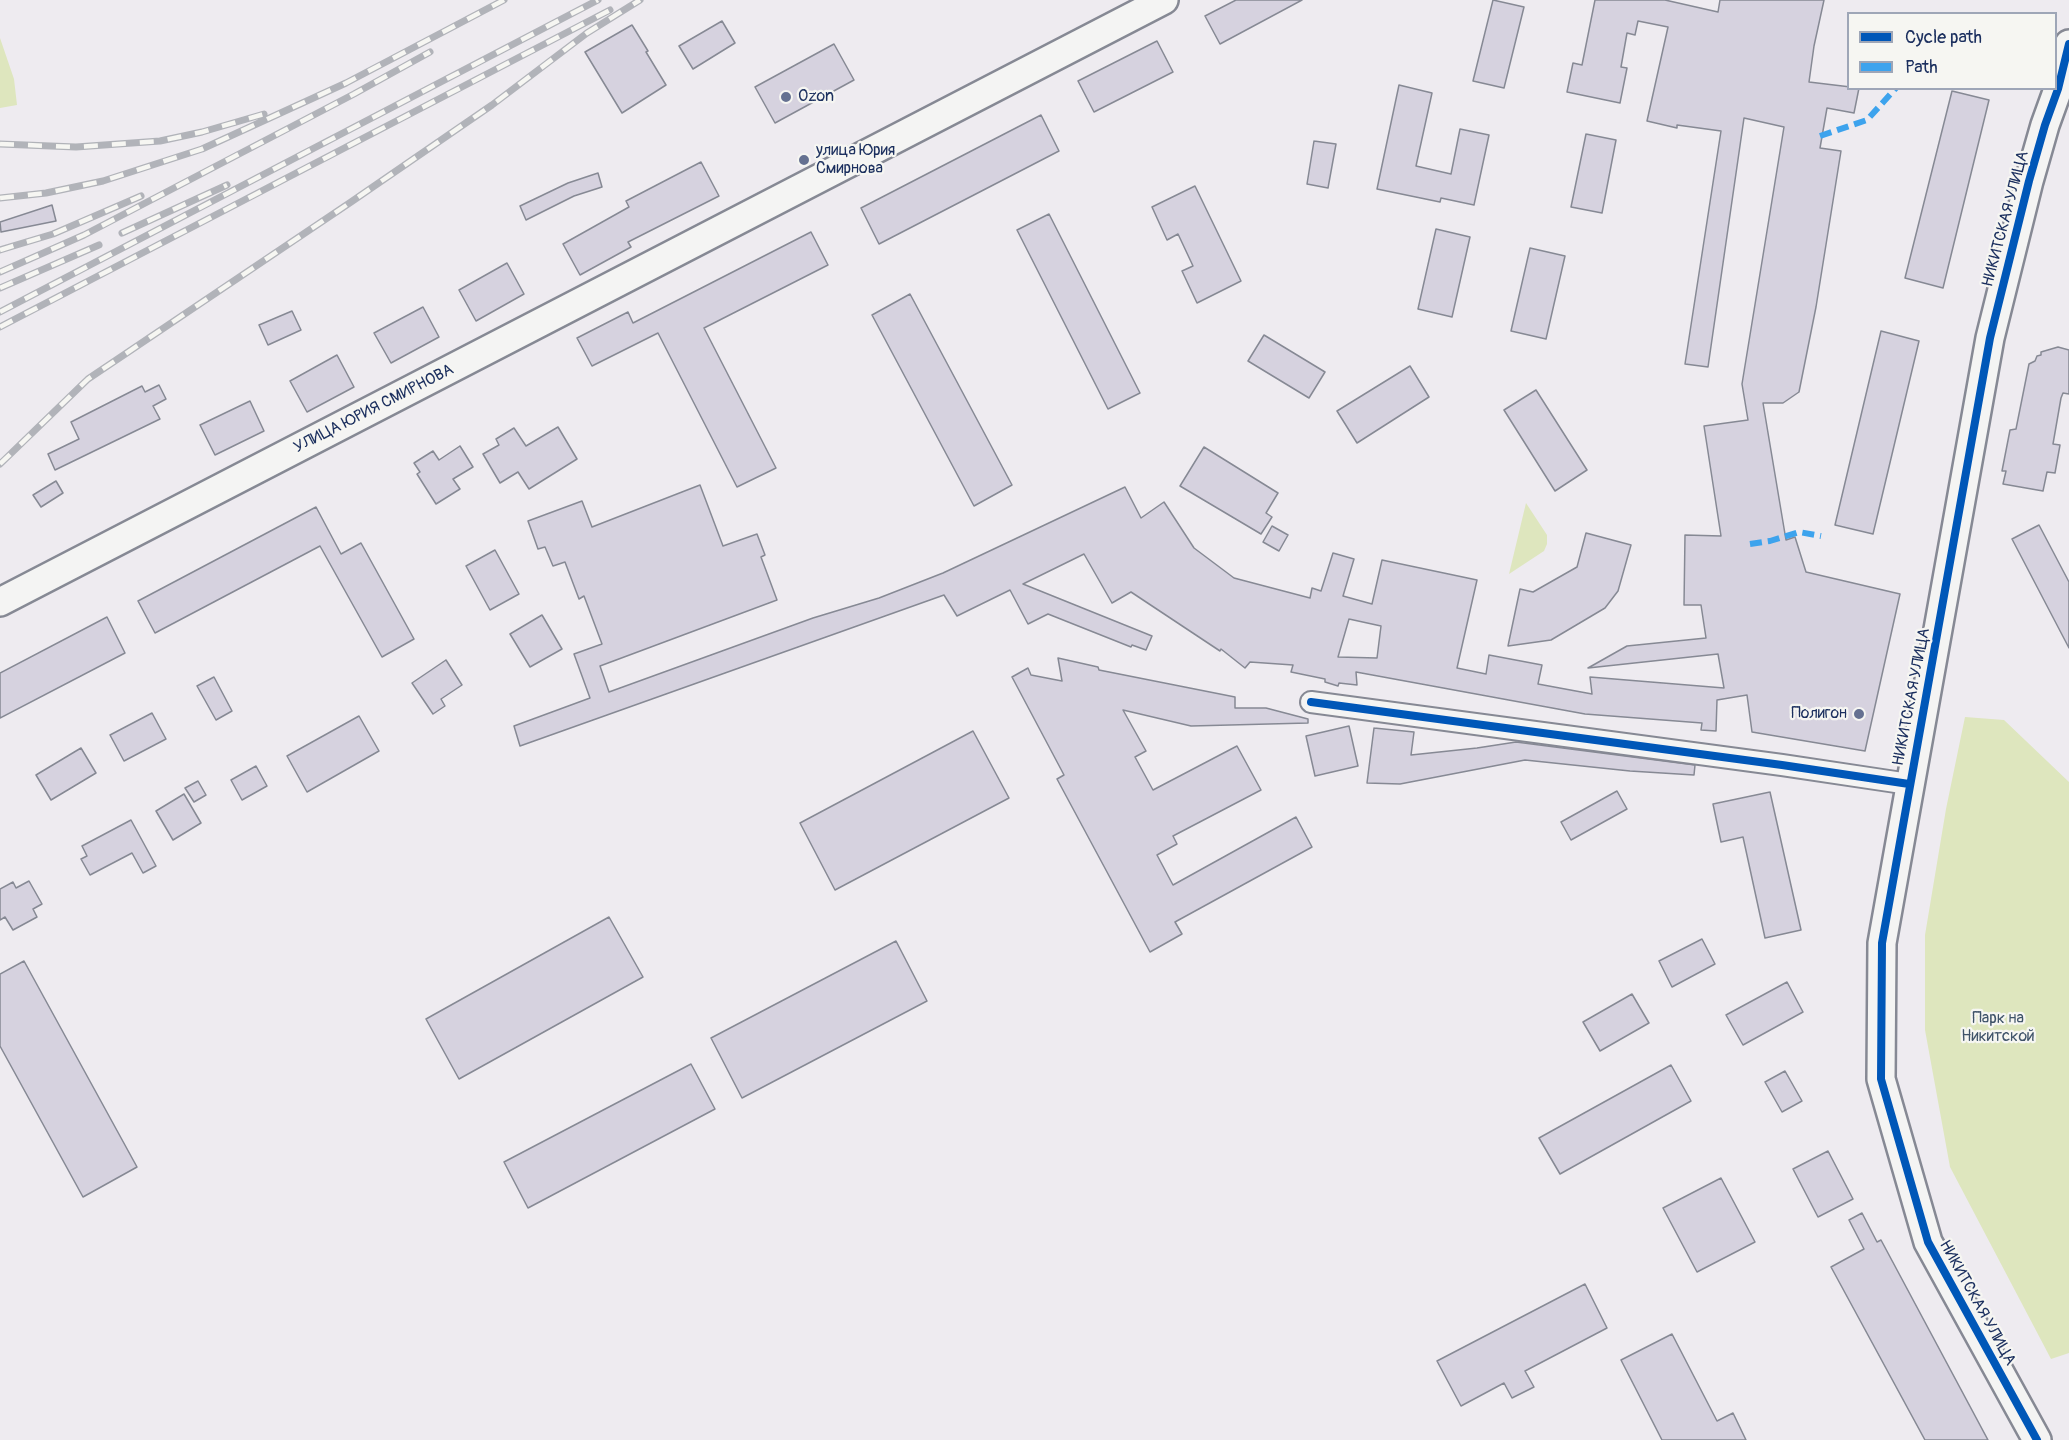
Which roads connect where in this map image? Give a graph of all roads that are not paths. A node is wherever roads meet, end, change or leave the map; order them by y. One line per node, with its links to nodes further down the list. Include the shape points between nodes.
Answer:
1 (1164, 0): 3 (street, УЛИЦА ЮРИЯ СМИРНОВА)
2 (2069, 44): 5 (street, НИКИТСКАЯ УЛИЦА, via 2044,125 1990,338)
3 (0, 602)
4 (1311, 702): 5 (street)
5 (1909, 784): 6 (street, НИКИТСКАЯ УЛИЦА, via 1882,943 1881,1079 1928,1242)
6 (2037, 1440)

